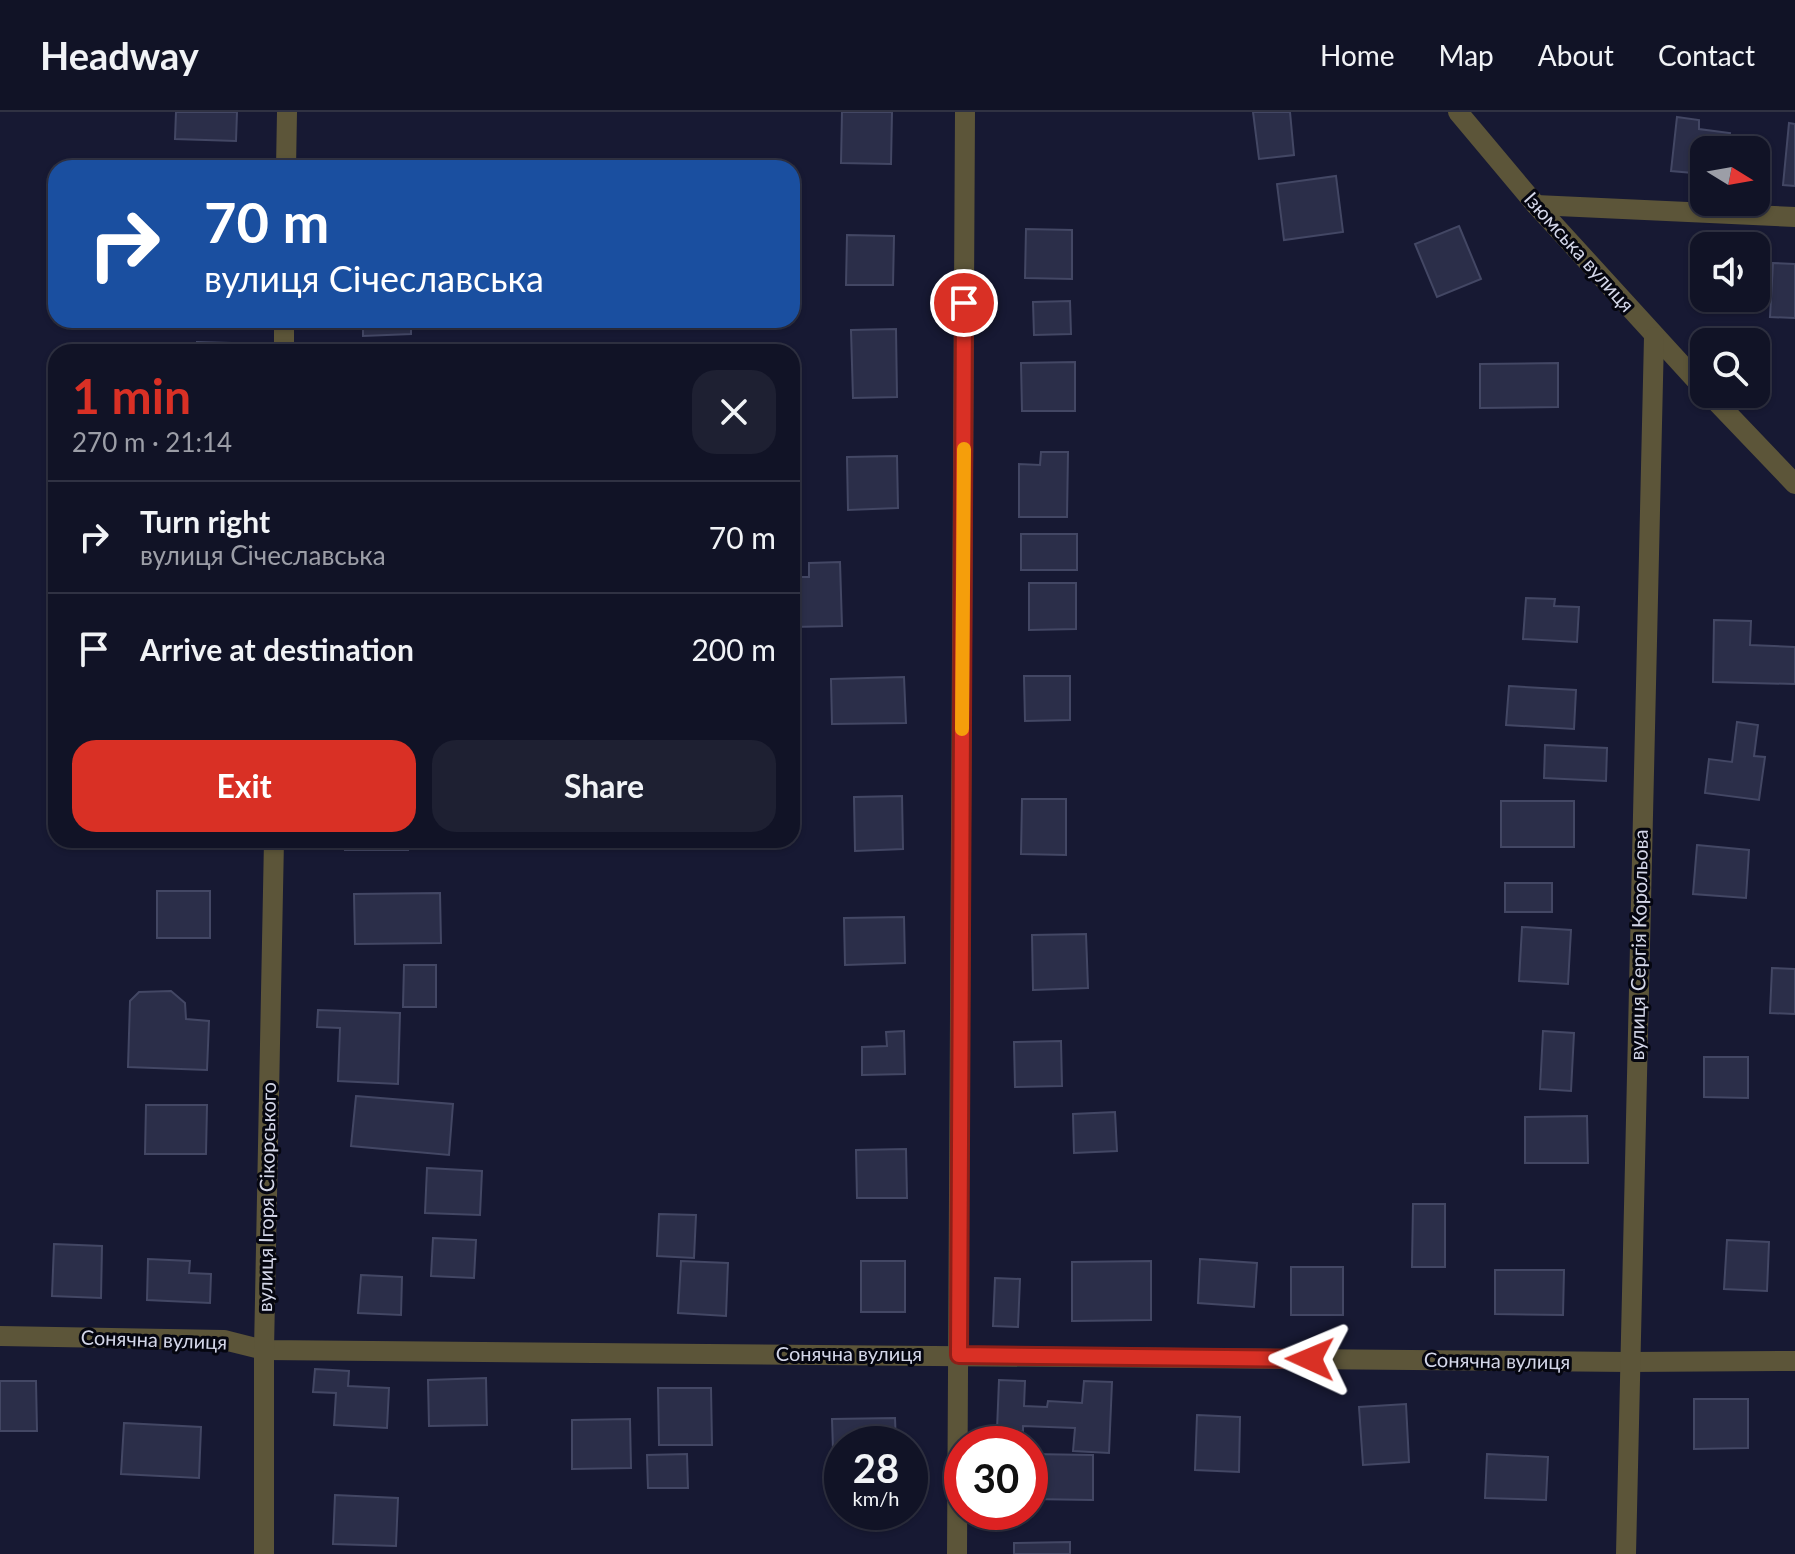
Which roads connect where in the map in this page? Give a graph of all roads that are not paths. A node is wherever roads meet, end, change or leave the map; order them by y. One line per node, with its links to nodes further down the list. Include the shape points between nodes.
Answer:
1 (287, 112): 4 (street)
2 (965, 112): 14 (street)
3 (1458, 112): 5 (street, Ізюмська вулиця)
4 (286, 160)
5 (1536, 205): 6 (street); 7 (street, Ізюмська вулиця)
6 (1795, 217)
7 (1654, 337): 8 (street, Ізюмська вулиця); 16 (street, вулиця Сергія Корольова)
8 (1690, 374)
9 (1722, 408): 10 (street)
10 (1795, 484)
11 (274, 848): 13 (street, вулиця Ігоря Сікорського)
12 (0, 1336): 13 (street, Сонячна вулиця, via 224,1340)
13 (264, 1350): 14 (street, Сонячна вулиця); 17 (street, вулиця Ігоря Сікорського)
14 (959, 1355): 16 (street, Сонячна вулиця); 18 (street)
15 (1795, 1361): 16 (street, Сонячна вулиця)
16 (1629, 1362): 19 (street, вулиця Сергія Корольова)
17 (264, 1554)
18 (957, 1554)
19 (1626, 1554)

